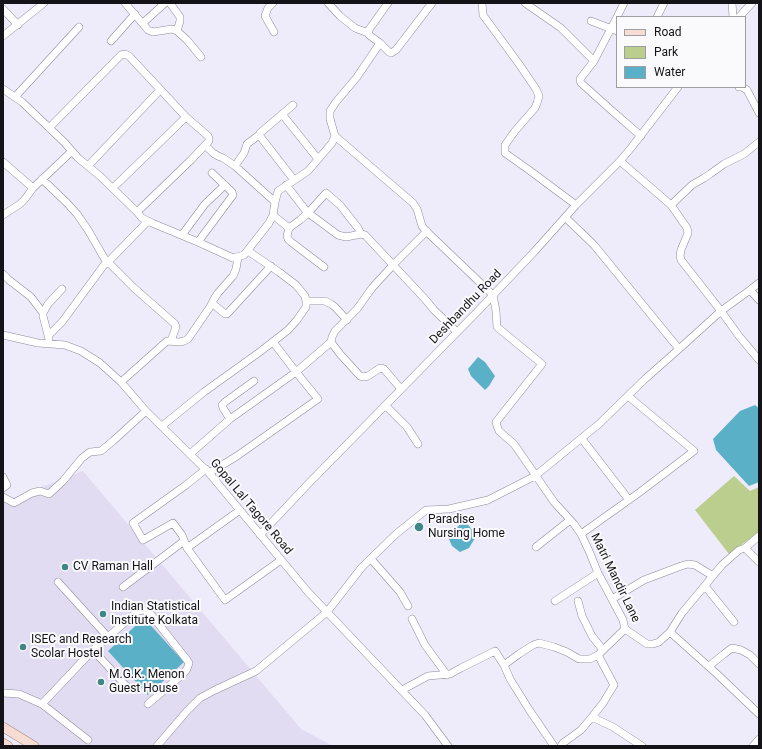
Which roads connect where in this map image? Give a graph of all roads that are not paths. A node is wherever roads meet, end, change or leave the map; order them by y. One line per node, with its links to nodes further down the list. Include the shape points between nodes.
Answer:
1 (44, 3): 23 (street)
2 (125, 3): 16 (street)
3 (165, 3): 22 (street)
4 (170, 3): 26 (street, via 180,17)
5 (273, 3): 27 (street, via 265,16)
6 (328, 3): 28 (street, via 355,28)
7 (388, 3): 28 (street)
8 (432, 3): 31 (street, via 396,50 391,53)
9 (482, 3): 63 (street, via 483,15 520,64 539,96 535,108 505,145 505,153)
10 (525, 3): 33 (street, via 561,28)
11 (624, 3): 17 (street)
12 (664, 3): 18 (street)
13 (732, 3): 19 (street)
14 (752, 3): 20 (street)
15 (3, 9): 23 (street)
16 (135, 14): 22 (street); 30 (street)
17 (618, 16)
18 (658, 16)
19 (733, 16)
20 (740, 16)
21 (590, 21): 25 (street)
22 (143, 23): 26 (street, via 153,32 172,29)
23 (18, 24): 29 (street)
24 (79, 27): 38 (street)
25 (614, 30): 33 (street)
26 (177, 32): 32 (street)
27 (274, 32)
28 (368, 33): 31 (street)
29 (3, 36)
30 (111, 41)
31 (380, 43): 45 (street, via 362,71 330,111)
32 (201, 57)
33 (594, 61): 46 (street, via 580,79 581,83)
34 (677, 88): 46 (street, Deshbandhu Road)
35 (743, 88): 40 (street)
36 (3, 89): 38 (street)
37 (160, 90): 42 (street); 43 (street, via 127,54 123,54); 53 (street)
38 (14, 97): 43 (street)
39 (293, 105): 41 (street)
40 (759, 113)
41 (282, 114): 44 (street); 50 (street)
42 (186, 118): 48 (street, via 208,136 209,141); 61 (street)
43 (49, 128): 49 (street)
44 (259, 135): 54 (street, via 247,144); 57 (street)
45 (334, 136): 50 (street, via 332,143); 72 (street, via 413,203 422,226)
46 (641, 136): 51 (street, Deshbandhu Road)
47 (759, 142): 64 (street, via 692,185)
48 (205, 145): 54 (street); 65 (street)
49 (72, 151): 53 (street); 56 (street)
50 (318, 160): 57 (street, via 308,171)
51 (620, 160): 63 (street, Deshbandhu Road); 64 (street)
52 (3, 162): 60 (street)
53 (88, 166): 61 (street)
54 (235, 166): 62 (street)
55 (212, 173): 58 (street)
56 (42, 179): 60 (street); 78 (street, via 76,214)
57 (294, 180): 59 (street)
58 (225, 184): 74 (street, via 205,204); 75 (street, via 233,195)
59 (286, 185): 62 (street, via 278,191); 66 (street)
60 (33, 188): 67 (street, via 25,200)
61 (113, 188): 65 (street)
62 (274, 202): 68 (street)
63 (576, 205): 69 (street, Deshbandhu Road)
64 (671, 205): 90 (street, via 688,233 681,250 681,260)
65 (137, 212): 70 (street)
66 (308, 213): 71 (street); 73 (street, via 338,235); 73 (street, via 326,193 340,205)
67 (3, 215)
68 (273, 215): 71 (street); 76 (street)
69 (566, 218): 86 (street, Deshbandhu Road); 100 (street, via 594,245)
70 (148, 221): 74 (street); 78 (street)
71 (289, 228): 81 (street, via 288,239)
72 (427, 231): 79 (street); 86 (street)
73 (361, 234): 79 (street, via 365,235)
74 (182, 235): 75 (street)
75 (198, 242): 77 (street, via 232,258)
76 (248, 251): 77 (street, via 244,256); 80 (street)
77 (238, 257): 89 (street, via 234,276)
78 (107, 263): 95 (street, via 62,322); 96 (street, via 175,324)
79 (393, 265): 92 (street); 93 (street)
80 (271, 266): 88 (street, via 296,285); 89 (street, via 227,314)
81 (324, 267)
82 (3, 274): 91 (street, via 31,297)
83 (759, 283): 85 (street)
84 (62, 289): 91 (street)
85 (750, 290): 87 (street); 90 (street)
86 (493, 295): 93 (street, Deshbandhu Road); 115 (street, Matri Mandir Lane, via 497,327 542,364 496,422 499,431 514,444)
87 (759, 300)
88 (306, 301): 92 (street, via 325,301); 97 (street, via 306,307 297,320)
89 (212, 303): 96 (street, via 188,339 180,342)
90 (721, 311): 100 (street); 101 (street)
91 (43, 313): 95 (street)
92 (347, 320): 98 (street, via 335,331)
93 (457, 332): 105 (street, Deshbandhu Road)
94 (3, 335): 99 (street, Gopal Lal Tagore Road)
95 (48, 336): 99 (street)
96 (171, 341): 104 (street, via 163,344)
97 (273, 342): 102 (street); 110 (street)
98 (330, 342): 102 (street); 105 (street, via 360,376 368,376 380,368 384,369)
99 (51, 344): 104 (street, Gopal Lal Tagore Road, via 65,345 81,351 100,363)
100 (679, 349): 106 (street)
101 (759, 360)
102 (296, 372): 109 (street); 114 (street, via 318,399 236,456)
103 (254, 381): 109 (street, via 222,405)
104 (121, 382): 108 (street, Gopal Lal Tagore Road)
105 (401, 388): 107 (street, Deshbandhu Road)
106 (628, 396): 111 (street); 119 (street, via 694,451)
107 (385, 405): 112 (street, via 407,427); 123 (street, Deshbandhu Road)
108 (146, 410): 110 (street, Gopal Lal Tagore Road); 118 (street, via 101,451 90,452 82,458 49,494 40,491 32,493 14,503)
109 (230, 419): 113 (street)
110 (162, 426): 113 (street, Gopal Lal Tagore Road)
111 (582, 439): 115 (street); 119 (street)
112 (418, 444)
113 (190, 454): 114 (street, Gopal Lal Tagore Road)
114 (208, 471): 120 (street, Gopal Lal Tagore Road); 125 (street, via 133,523 143,540 173,523)
115 (535, 476): 121 (street, Matri Mandir Lane); 128 (street, via 488,500 449,509 426,510 396,534)
116 (3, 477): 117 (street, via 7,485)
117 (3, 488)
118 (3, 497)
119 (629, 500): 122 (street)
120 (240, 510): 123 (street, Gopal Lal Tagore Road); 125 (street)
121 (570, 520): 122 (street, Matri Mandir Lane); 126 (street)
122 (581, 534): 131 (street, Matri Mandir Lane)
123 (260, 535): 129 (street, Gopal Lal Tagore Road)
124 (759, 536): 127 (street)
125 (186, 545): 129 (street, via 225,600); 135 (street)
126 (536, 547)
127 (745, 548): 130 (street); 132 (street, via 739,550)
128 (371, 559): 139 (street, via 400,592); 140 (street)
129 (281, 560): 140 (street, Gopal Lal Tagore Road)
130 (759, 562)
131 (598, 573): 136 (street, Matri Mandir Lane); 137 (street)
132 (713, 576): 134 (street); 136 (street, via 695,565 688,564 644,580)
133 (58, 582): 145 (street)
134 (705, 586): 142 (street); 144 (street)
135 (123, 587)
136 (612, 599): 143 (street, Matri Mandir Lane)
137 (555, 601)
138 (578, 601): 147 (street, via 582,616)
139 (408, 606)
140 (327, 612): 153 (street, Gopal Lal Tagore Road); 165 (street, via 256,671 200,698)
141 (412, 619): 151 (street, via 425,645)
142 (734, 622)
143 (626, 629): 144 (street, Matri Mandir Lane, via 647,644 659,642); 147 (street)
144 (670, 632): 150 (street)
145 (108, 637): 146 (street); 156 (street, via 138,611 143,610 149,612 189,663 183,674)
146 (94, 650): 152 (street); 155 (street)
147 (601, 652): 149 (street, via 590,659 579,659 567,652 539,643); 158 (street, via 614,684)
148 (759, 664): 150 (street, via 742,650 732,648)
149 (504, 665): 151 (street, via 495,650); 167 (street, via 510,679)
150 (709, 666): 157 (street)
151 (447, 674): 153 (street, via 428,676)
152 (129, 689)
153 (402, 690): 166 (street, Gopal Lal Tagore Road)
154 (3, 693): 155 (street, via 19,694)
155 (42, 704): 161 (street)
156 (148, 704)
157 (757, 709)
158 (592, 717): 168 (street); 169 (street, via 614,727)
159 (3, 727): 164 (main road)
160 (759, 739): 170 (street)
161 (88, 740)
162 (3, 743): 163 (main road)
163 (8, 746)
164 (34, 746)
165 (157, 746)
166 (448, 746)
167 (554, 746)
168 (561, 746)
169 (642, 746)
170 (753, 746)

